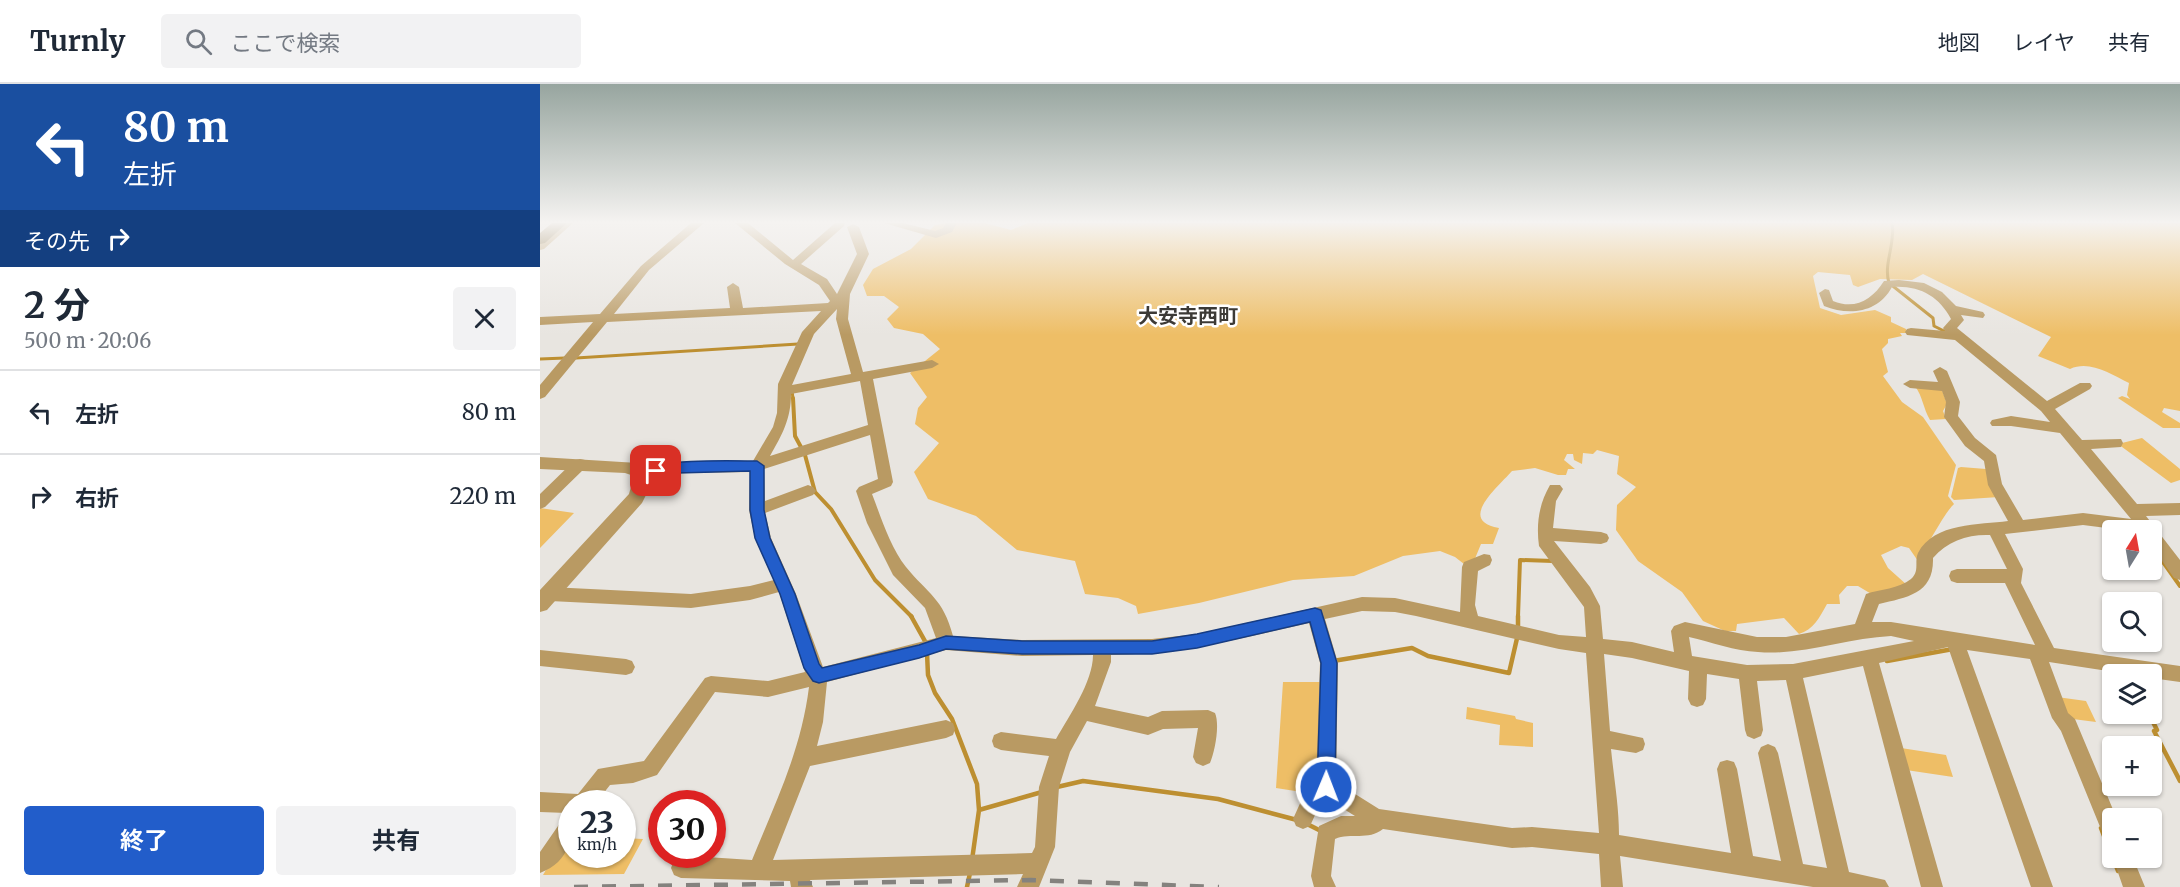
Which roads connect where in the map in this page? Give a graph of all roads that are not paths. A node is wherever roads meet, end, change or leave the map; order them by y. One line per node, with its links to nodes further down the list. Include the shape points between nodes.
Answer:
1 (654, 260): 10 (street)
2 (787, 260): 6 (street, via 823,282)
3 (859, 260): 6 (street)
4 (733, 286): 8 (street)
5 (1825, 293): 7 (street, via 1833,306 1859,309 1880,296 1890,284 1910,282 1926,286)
6 (837, 301): 8 (street); 17 (street); 21 (street, via 808,332)
7 (1953, 309): 9 (street); 13 (street, via 1958,320 1950,328)
8 (736, 311): 10 (street)
9 (1979, 315)
10 (604, 318): 11 (street); 22 (street)
11 (540, 321)
12 (1911, 332): 13 (street)
13 (1958, 338): 14 (street); 23 (street)
14 (1981, 338)
15 (932, 364): 17 (street)
16 (1940, 371): 20 (street)
17 (862, 376): 21 (street); 25 (street)
18 (1910, 384): 20 (street)
19 (2085, 386): 23 (street)
20 (1945, 387): 41 (street, via 1953,402 1951,417 1970,442 1990,459 1995,485)
21 (789, 390): 31 (street, via 780,427)
22 (540, 394)
23 (2046, 408): 26 (street)
24 (1997, 423): 26 (street, via 2011,421)
25 (876, 428): 31 (street); 55 (street, via 886,482 864,491 899,570 931,603)
26 (2061, 428): 28 (street)
27 (2116, 442): 28 (street)
28 (2079, 445): 38 (street)
29 (540, 463): 30 (street)
30 (580, 464): 32 (street, via 624,466 638,469); 35 (street)
31 (757, 466): 32 (street, via 677,468); 36 (street)
32 (643, 475): 51 (street, via 636,498)
33 (1555, 489): 43 (street, via 1548,501)
34 (808, 491): 36 (street)
35 (540, 503)
36 (757, 510): 50 (street, via 763,538)
37 (2180, 510): 39 (street)
38 (2138, 520)
39 (2155, 520)
40 (2102, 521): 41 (street, via 2083,519)
41 (2018, 526): 42 (street)
42 (1995, 529): 49 (street, via 2015,569); 54 (street, via 1957,534 1929,550 1924,578 1916,585 1872,599)
43 (1545, 534): 44 (street); 57 (street, via 1551,554 1592,606)
44 (1601, 538)
45 (2162, 550): 47 (street)
46 (1484, 560): 53 (street, via 1470,567)
47 (2180, 573)
48 (1957, 576): 49 (street)
49 (2014, 576): 59 (street, via 2013,583)
50 (784, 584): 51 (street, via 691,601); 66 (street, via 812,668)
51 (545, 599)
52 (1315, 614): 53 (street, via 1362,604 1395,605); 58 (street, via 1197,641); 80 (street, via 1329,663)
53 (1470, 620): 57 (street, via 1559,642)
54 (1861, 631): 56 (street, via 1891,629); 62 (street, via 1757,645 1685,628 1680,631)
55 (946, 643): 58 (street); 66 (street)
56 (1954, 644): 59 (street); 61 (street, via 1941,643); 103 (street)
57 (1594, 646): 62 (street, via 1632,650); 72 (street)
58 (1102, 649): 69 (street, via 1102,662)
59 (2040, 656): 64 (street); 84 (street, via 2061,718 2068,725)
60 (540, 658): 63 (street)
61 (1870, 662): 65 (street); 102 (street)
62 (1694, 667): 67 (street); 68 (street)
63 (626, 668)
64 (2180, 674)
65 (1794, 675): 67 (street); 97 (street)
66 (819, 676): 78 (street, via 814,722); 81 (street, via 768,689 711,684 650,768 605,776)
67 (1748, 677): 71 (street)
68 (1697, 699)
69 (1082, 711): 75 (street); 77 (street, via 1148,726 1162,720 1208,718)
70 (946, 729): 78 (street)
71 (1754, 730)
72 (1601, 739): 74 (street); 88 (street)
73 (1001, 741): 75 (street)
74 (1636, 744)
75 (1061, 748): 90 (street, via 1049,787 1045,847)
76 (1768, 753): 95 (street)
77 (1203, 757)
78 (804, 758): 94 (street)
79 (1727, 769): 91 (street)
80 (1326, 787): 85 (street); 86 (street, via 1314,795)
81 (594, 790)
82 (540, 802): 83 (street)
83 (558, 803)
84 (2102, 808)
85 (1376, 818): 88 (street, via 1512,838); 99 (street, via 1368,827 1341,826 1326,832 1321,876)
86 (1304, 819)
87 (558, 843): 89 (street, via 547,860)
88 (1609, 846): 91 (street); 100 (street)
89 (540, 863)
90 (1038, 863): 96 (street); 98 (street)
91 (1744, 866): 95 (street)
92 (681, 868): 94 (street)
93 (2126, 868): 104 (street)
94 (758, 871): 96 (street)
95 (1794, 873): 97 (street)
96 (800, 878)
97 (1840, 880): 101 (street)
98 (1028, 887)
99 (1325, 887)
100 (1612, 887)
101 (1878, 887)
102 (1932, 887)
103 (2042, 887)
104 (2134, 887)

